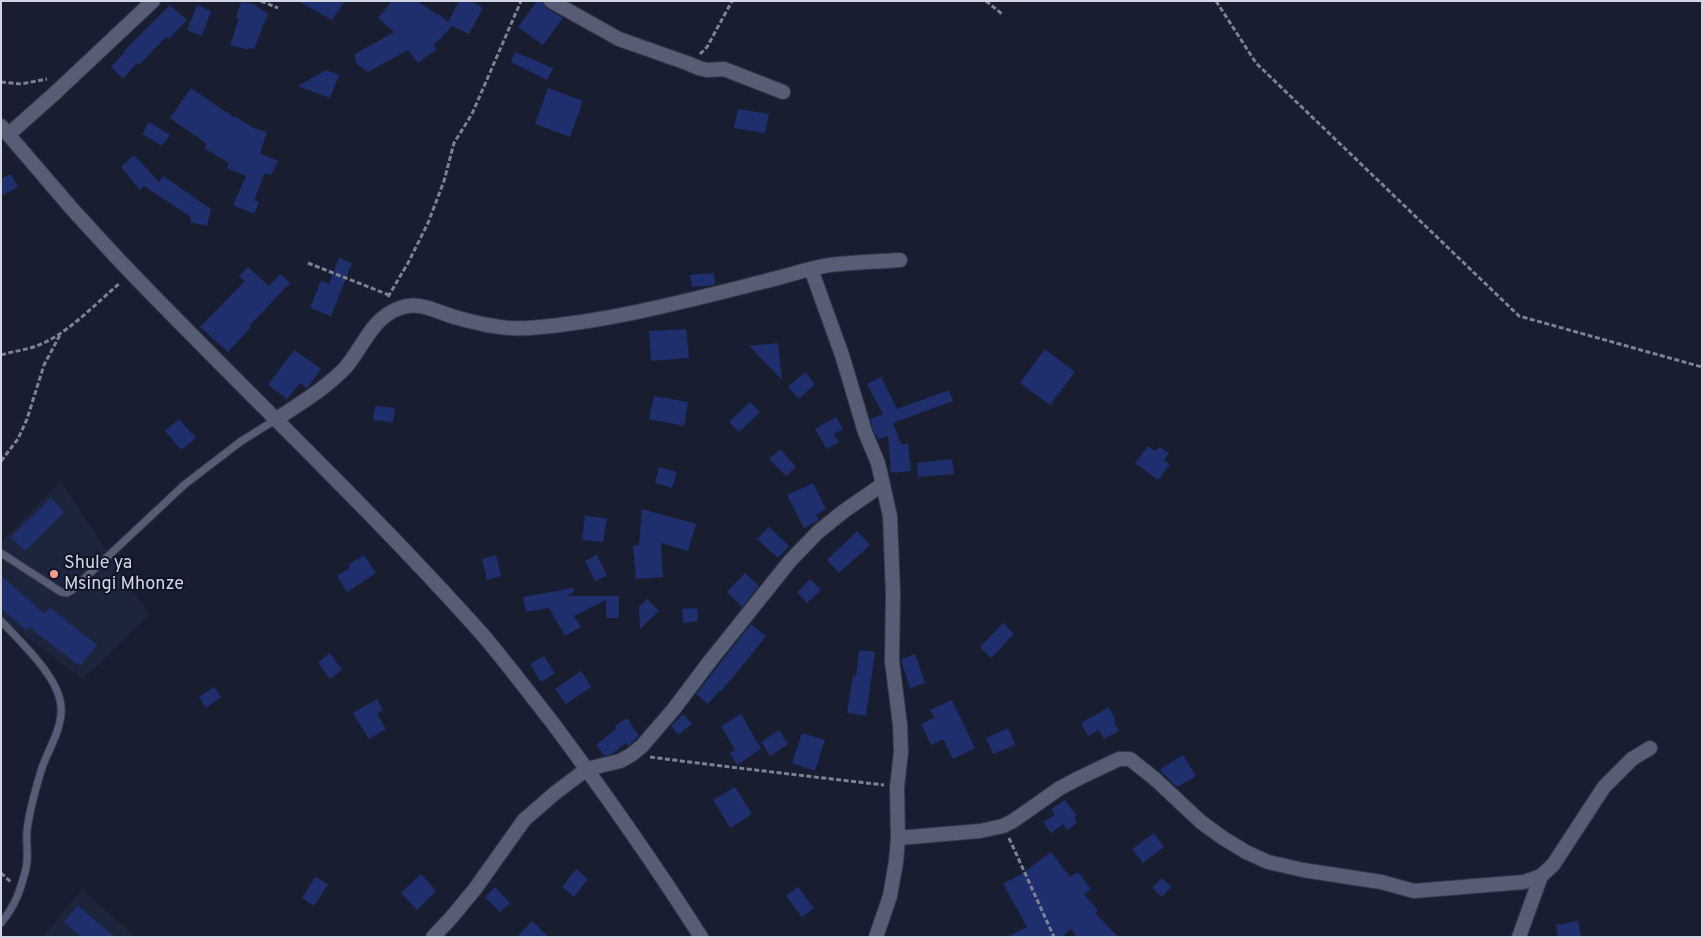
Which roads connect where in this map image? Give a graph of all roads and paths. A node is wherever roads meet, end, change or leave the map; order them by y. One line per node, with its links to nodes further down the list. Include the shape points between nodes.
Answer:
1 (153, 1): 14 (street, via 54,94)
2 (260, 1): 8 (path)
3 (521, 1): 19 (path, via 472,114 454,143 428,222)
4 (551, 1): 10 (street, via 619,40)
5 (732, 1): 10 (path, via 707,47)
6 (986, 1): 9 (path)
7 (1216, 1): 23 (path, via 1256,63 1519,316)
8 (278, 8)
9 (1002, 14)
10 (687, 62): 13 (street, via 707,70 724,68)
11 (50, 78): 12 (path, via 21,84)
12 (1, 82)
13 (783, 92)
14 (5, 130): 18 (street)
15 (900, 260): 17 (street)
16 (308, 263): 19 (path)
17 (811, 269): 24 (street, via 666,305 567,324 526,328 494,326 420,305 408,305 382,318 345,367 309,398); 26 (street)
18 (131, 273): 21 (path); 24 (street)
19 (389, 295): 20 (path)
20 (384, 303)
21 (62, 332): 22 (path, via 40,344); 25 (path, via 44,364 18,439)
22 (1, 355)
23 (1702, 366)
24 (276, 420): 27 (lane, via 240,442 184,485 67,593); 31 (street, via 483,636)
25 (1, 461)
26 (883, 484): 30 (street, via 818,532 790,561 653,736); 32 (street, via 892,548 892,661 900,725)
27 (1, 553)
28 (1, 622): 36 (lane, via 29,650 49,678 62,710 33,800 27,831 28,863 20,890)
29 (1650, 748): 35 (street, via 1632,759 1604,787 1553,865)
30 (631, 755): 31 (street); 32 (path)
31 (587, 769): 37 (street, via 524,820 475,889); 38 (street)
32 (897, 787): 34 (street)
33 (1003, 826): 34 (street); 35 (street, via 1066,784 1119,759 1130,759 1223,838 1268,862 1414,891 1524,882); 40 (path)
34 (898, 838): 39 (street, via 890,896)
35 (1541, 876): 41 (street)
36 (1, 923)
37 (433, 937)
38 (701, 937)
39 (876, 937)
40 (1054, 937)
41 (1519, 937)

